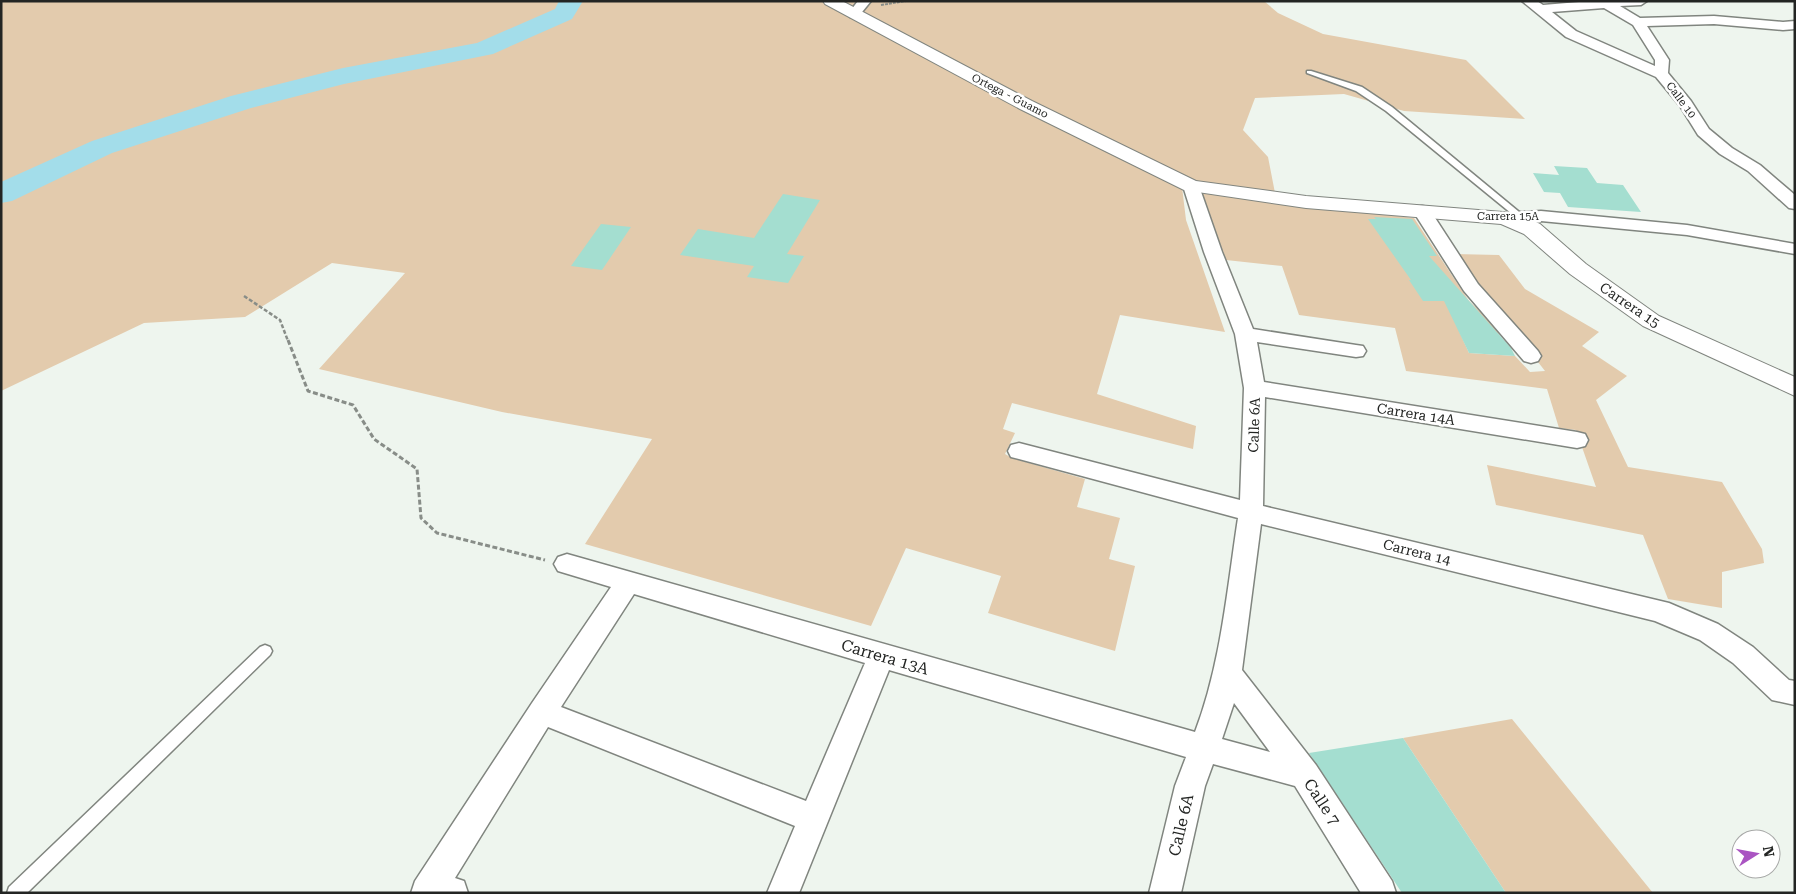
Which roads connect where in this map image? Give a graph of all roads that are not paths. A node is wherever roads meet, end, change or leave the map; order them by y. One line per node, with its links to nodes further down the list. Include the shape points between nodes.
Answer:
1 (830, 1): 5 (street, Ortega - Guamo)
2 (1528, 1): 6 (street, Calle 10)
3 (1641, 1): 4 (street)
4 (1604, 3): 6 (street); 7 (street)
5 (859, 8): 11 (street, Ortega - Guamo, via 1026,105)
6 (1541, 9): 10 (street, Calle 10, via 1571,34)
7 (1638, 22): 8 (street, via 1714,20); 10 (street, via 1662,60)
8 (1789, 26)
9 (1309, 72): 15 (lane, via 1359,89 1389,109)
10 (1661, 74): 12 (street, Calle 10, via 1686,104 1703,132)
11 (1191, 186): 14 (street, Carrera 15A, via 1306,202); 17 (street, Calle 6A)
12 (1788, 192): 13 (street, Calle 10)
13 (1795, 204)
14 (1422, 212): 15 (street, Carrera 15A); 19 (street, via 1471,287)
15 (1512, 217): 16 (street, Carrera 15A, via 1540,216 1687,230); 20 (street, Carrera 15, via 1651,321)
16 (1795, 249)
17 (1245, 334): 18 (street); 21 (street, Calle 6A)
18 (1356, 351)
19 (1531, 356)
20 (1795, 387)
21 (1255, 388): 22 (street, Carrera 14A); 24 (street, Calle 6A)
22 (1576, 440)
23 (1019, 450): 24 (street, Carrera 14)
24 (1251, 512): 29 (street, Calle 6A); 30 (street, Carrera 14, via 1660,611 1721,640)
25 (567, 564): 26 (street, Carrera 13A)
26 (628, 582): 28 (street, Carrera 13A); 31 (street)
27 (264, 650): 36 (lane)
28 (881, 656): 32 (street, Carrera 13A); 34 (street)
29 (1228, 673): 32 (street, Calle 6A); 33 (street)
30 (1790, 696)
31 (542, 712): 34 (street); 35 (street)
32 (1203, 748): 33 (street, Calle 7); 38 (street, Calle 6A, via 1190,786)
33 (1305, 774): 39 (street, Calle 7)
34 (814, 819): 37 (street)
35 (437, 890)
36 (15, 893)
37 (783, 893)
38 (1165, 893)
39 (1380, 893)

